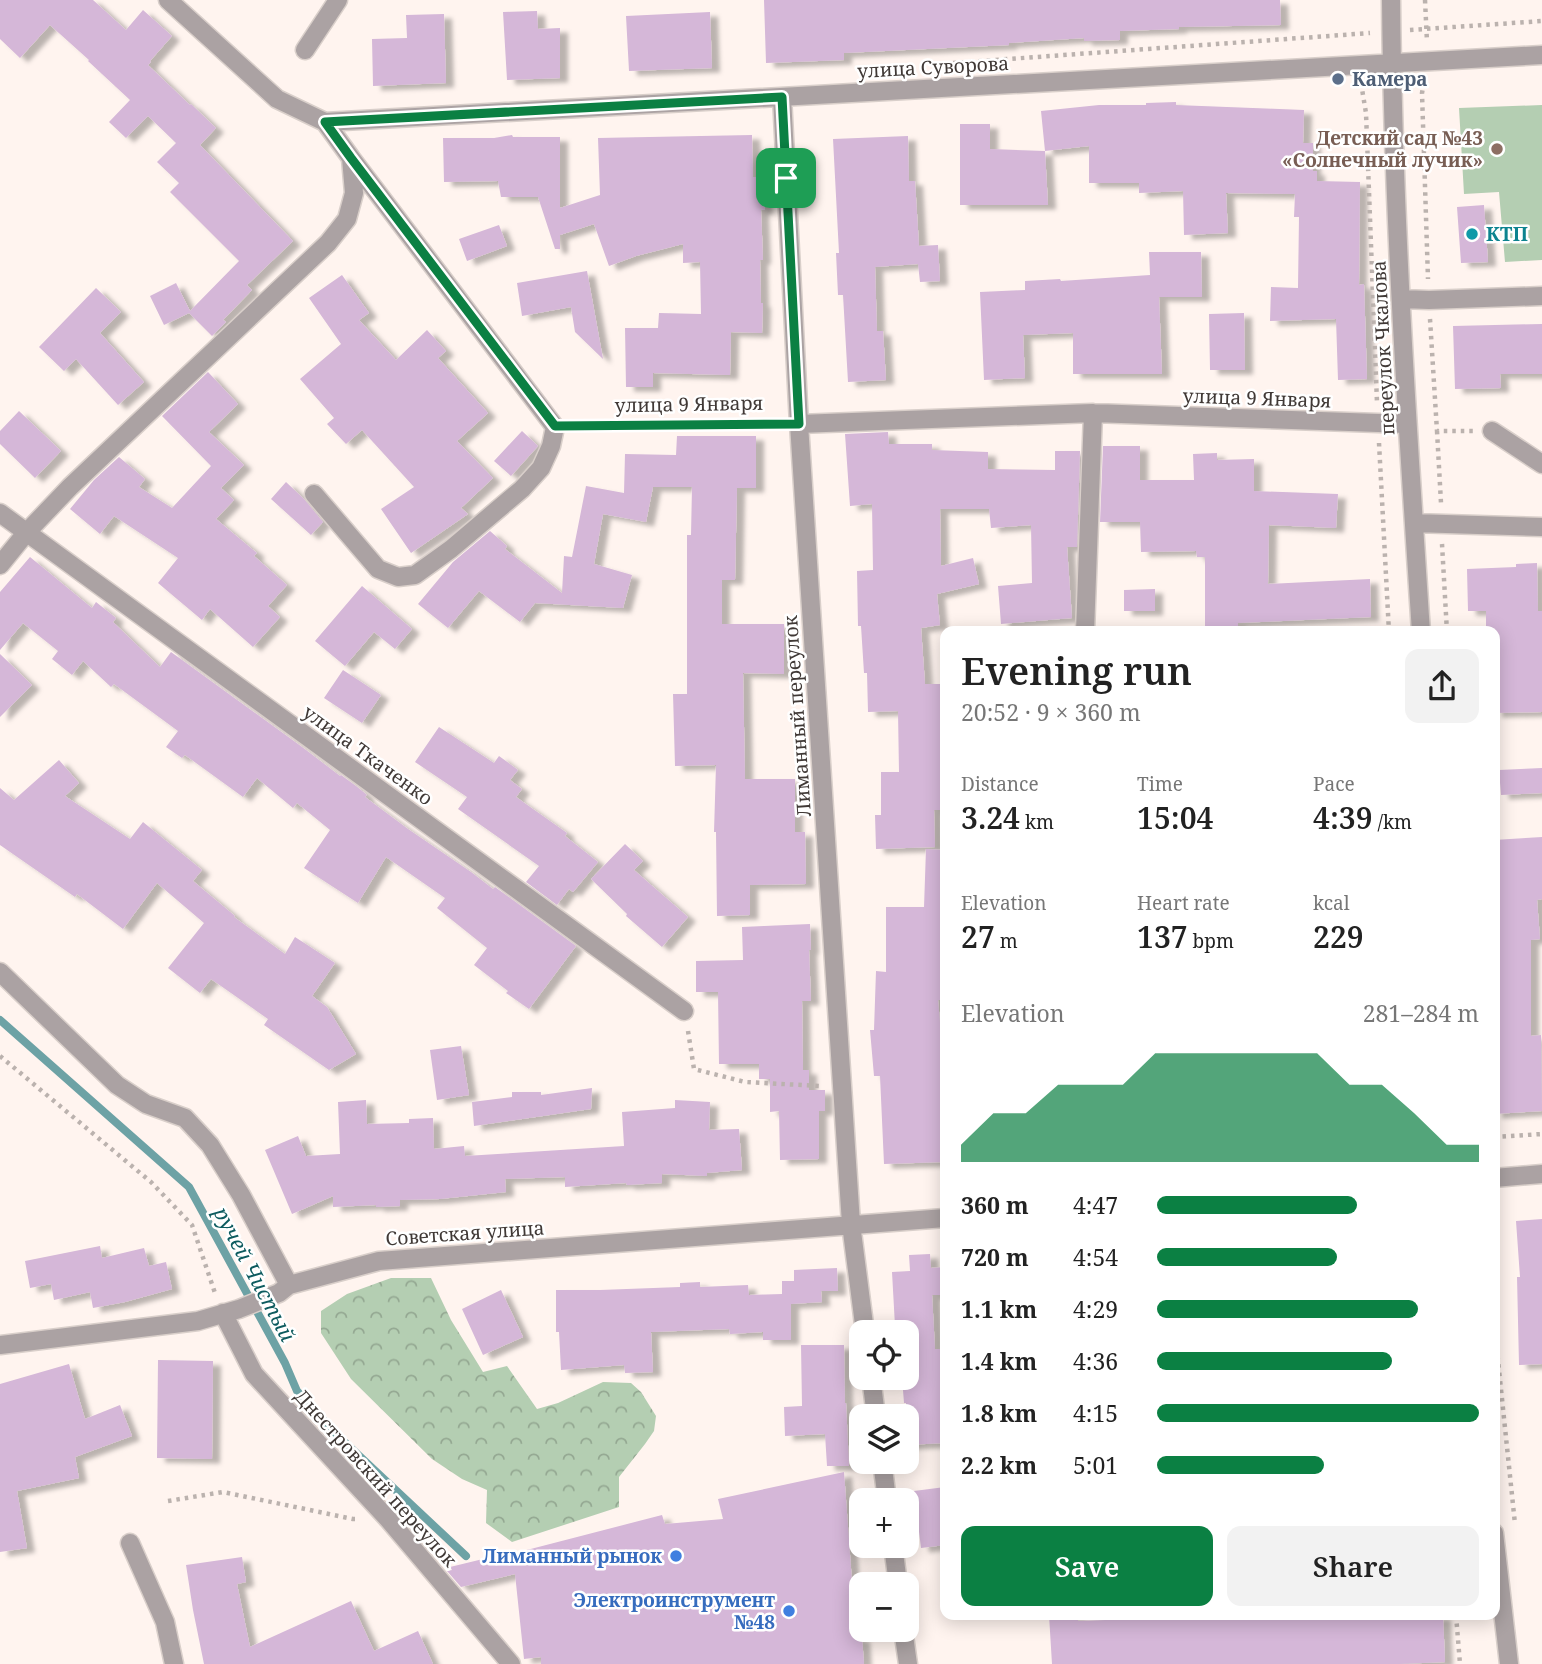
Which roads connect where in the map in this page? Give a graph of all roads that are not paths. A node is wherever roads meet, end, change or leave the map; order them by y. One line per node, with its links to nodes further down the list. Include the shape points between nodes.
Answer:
1 (167, 0): 8 (street, via 277,99)
2 (338, 0): 4 (street)
3 (1391, 0): 6 (street, переулок Чкалова)
4 (305, 50)
5 (1542, 55): 6 (street, улица Суворова)
6 (1391, 62): 7 (street, улица Суворова); 11 (street, переулок Чкалова)
7 (782, 97): 8 (street, улица Суворова); 13 (street, Лиманный переулок)
8 (325, 122): 9 (street)
9 (351, 158): 17 (street, via 555,426 541,468 523,489 415,575 398,577 378,569); 21 (street, via 354,193 347,219 328,243)
10 (1542, 296): 11 (street)
11 (1401, 299): 14 (street, переулок Чкалова)
12 (1093, 413): 13 (street, улица 9 Января); 14 (street, улица 9 Января); 23 (street)
13 (799, 424): 30 (street, Лиманный переулок)
14 (1407, 424): 19 (street, переулок Чкалова)
15 (1492, 431): 16 (street)
16 (1542, 464)
17 (314, 494)
18 (0, 513): 21 (street, улица Ткаченко)
19 (1414, 523): 20 (street, via 1441,514); 24 (street, переулок Чкалова)
20 (1542, 527)
21 (26, 533): 22 (street); 26 (street, улица Ткаченко)
22 (0, 565)
23 (1086, 626)
24 (1421, 626)
25 (0, 972): 31 (street, via 117,1085 146,1104 186,1118 210,1145 242,1195)
26 (684, 1011)
27 (1542, 1174): 28 (street)
28 (1500, 1178)
29 (940, 1217): 30 (street, Советская улица)
30 (851, 1224): 31 (street, Советская улица, via 379,1261); 33 (street, Лиманный переулок)
31 (284, 1289): 32 (street, Советская улица)
32 (231, 1311): 34 (street, Советская улица, via 198,1321); 39 (street, Днестровский переулок, via 254,1374 388,1519)
33 (863, 1320)
34 (0, 1345)
35 (130, 1543): 38 (street, via 165,1622)
36 (1500, 1585): 41 (street)
37 (905, 1642): 40 (street)
38 (174, 1664)
39 (511, 1664)
40 (908, 1664)
41 (1509, 1664)

